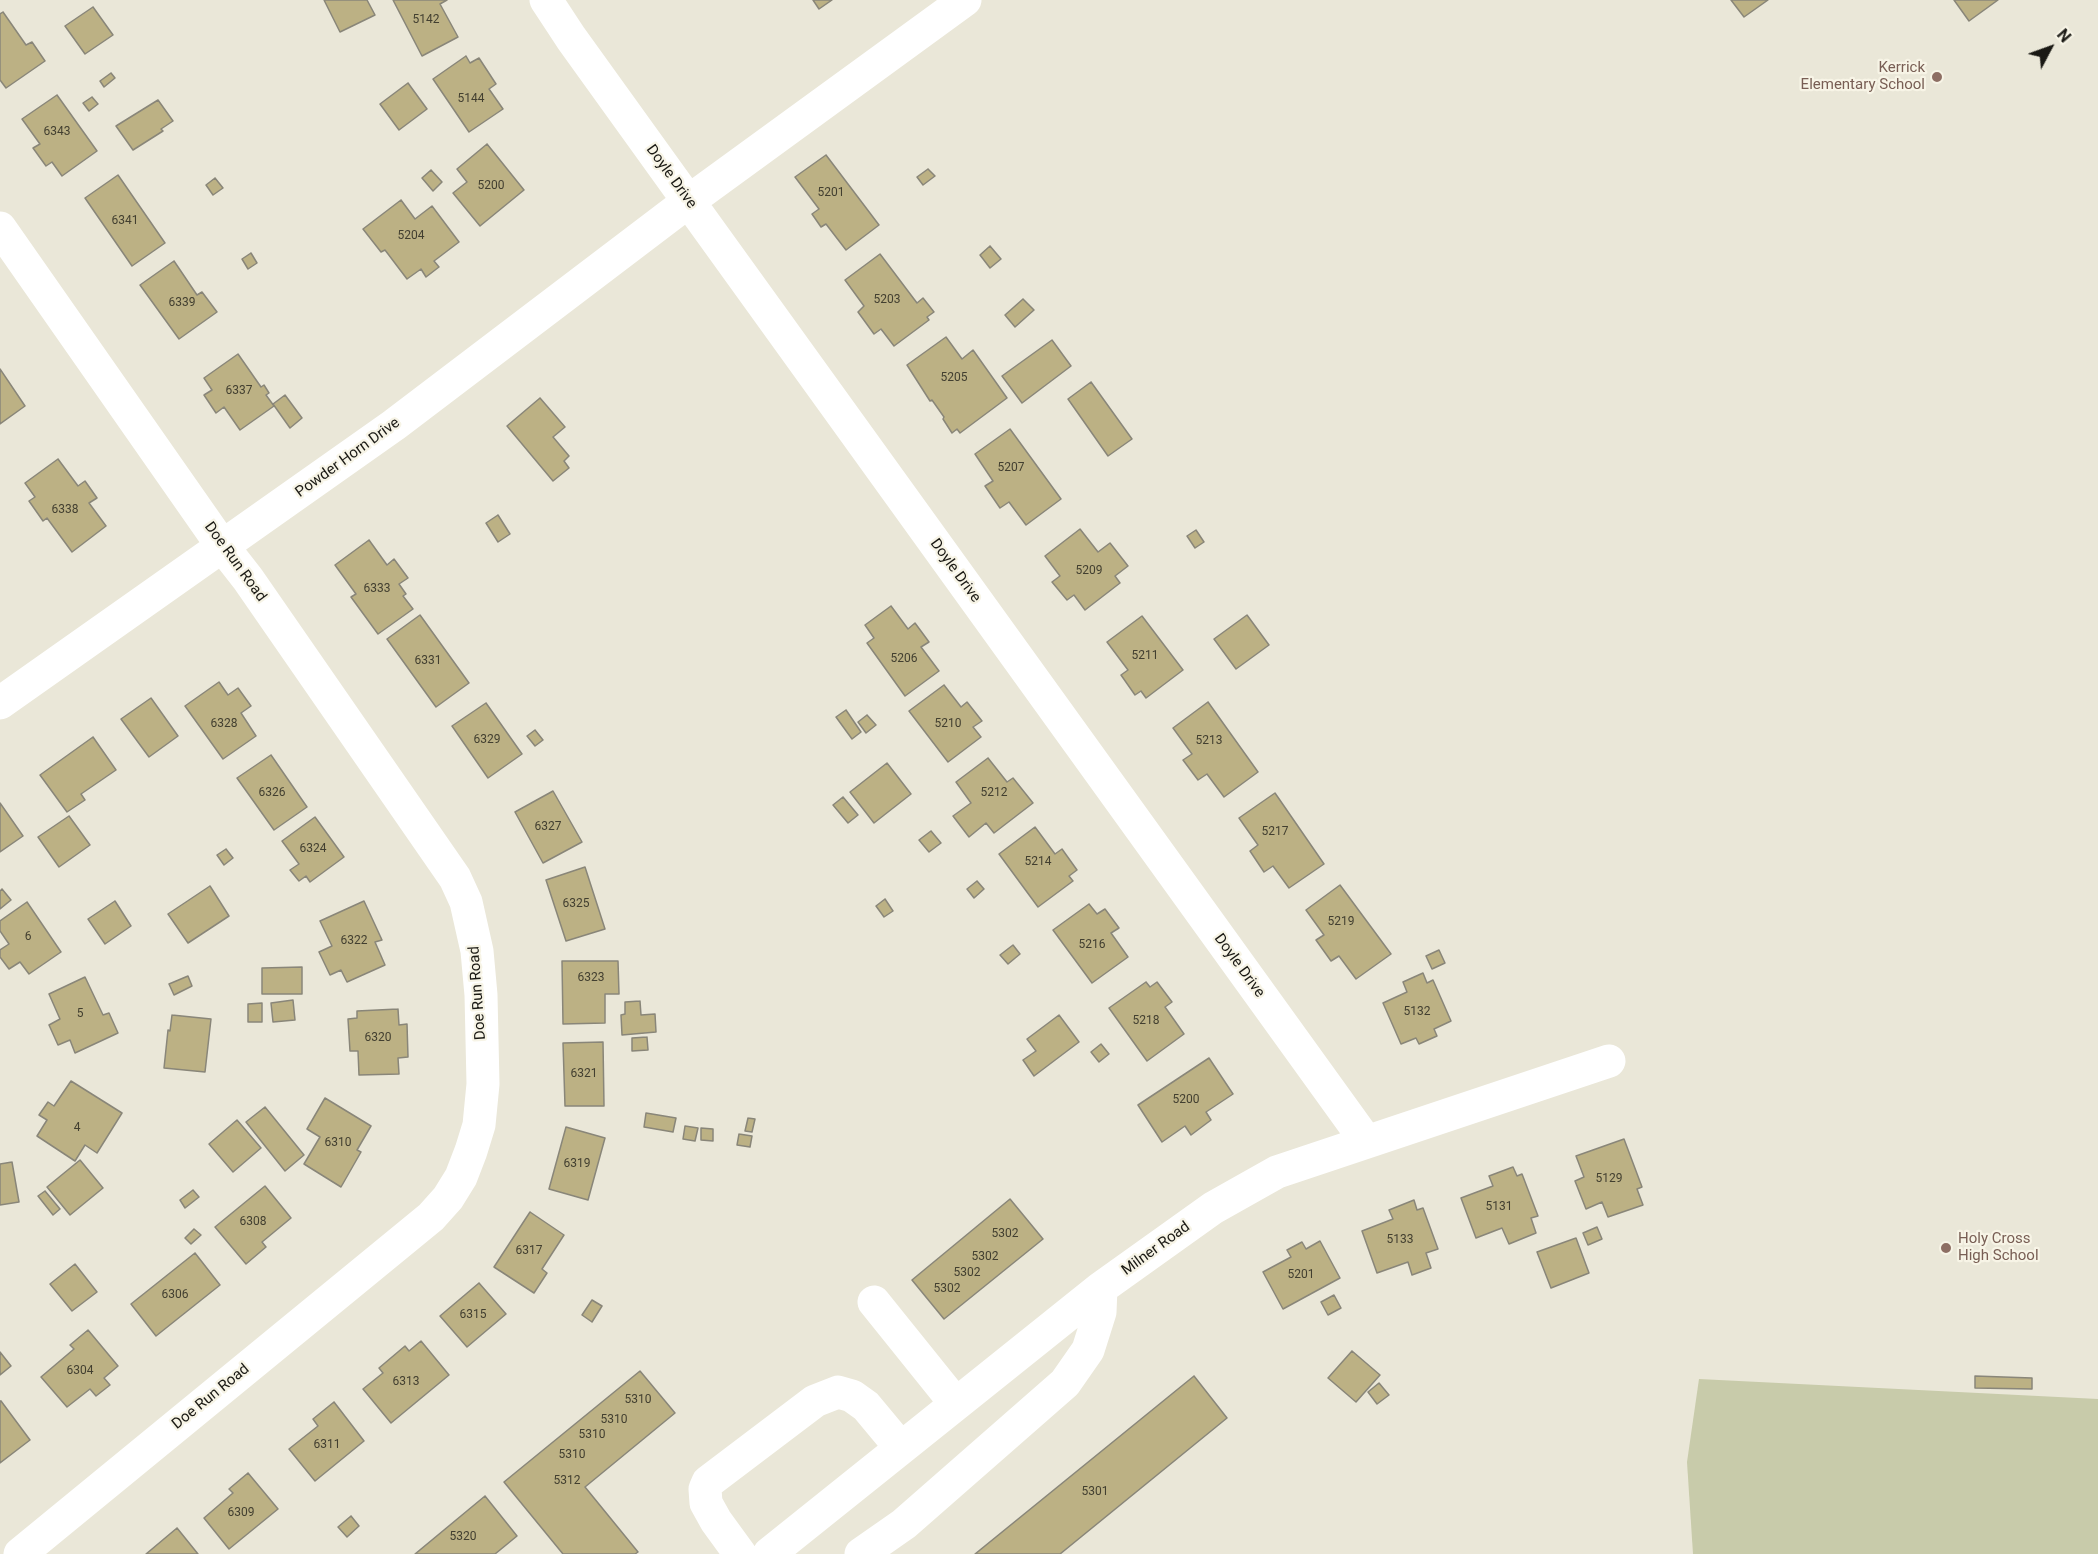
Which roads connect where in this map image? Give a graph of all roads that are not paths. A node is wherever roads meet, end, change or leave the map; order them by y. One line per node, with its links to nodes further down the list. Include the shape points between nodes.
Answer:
1 (546, 0): 3 (street, Doyle Drive)
2 (965, 0): 3 (street, Powder Horn Drive)
3 (688, 201): 5 (street, Powder Horn Drive, via 394,425); 8 (street, Doyle Drive)
4 (0, 228): 5 (street, Doe Run Road)
5 (223, 547): 6 (street, Powder Horn Drive); 14 (street, Doe Run Road, via 455,878 466,902 477,951 481,995 483,1084 479,1125 461,1177 431,1217)
6 (0, 704)
7 (1609, 1061): 8 (street, Milner Road)
8 (1366, 1141): 9 (street, Milner Road, via 1277,1172 1213,1208)
9 (1101, 1288): 11 (street, Milner Road); 16 (street, via 1100,1312 1088,1350 1065,1383 904,1524)
10 (874, 1302): 11 (street)
11 (956, 1404): 12 (street, Milner Road)
12 (901, 1448): 13 (street, Milner Road); 15 (street, via 866,1406 852,1396 838,1392 815,1401 708,1482 706,1503)
13 (774, 1553)
14 (20, 1554)
15 (740, 1554)
16 (861, 1554)

